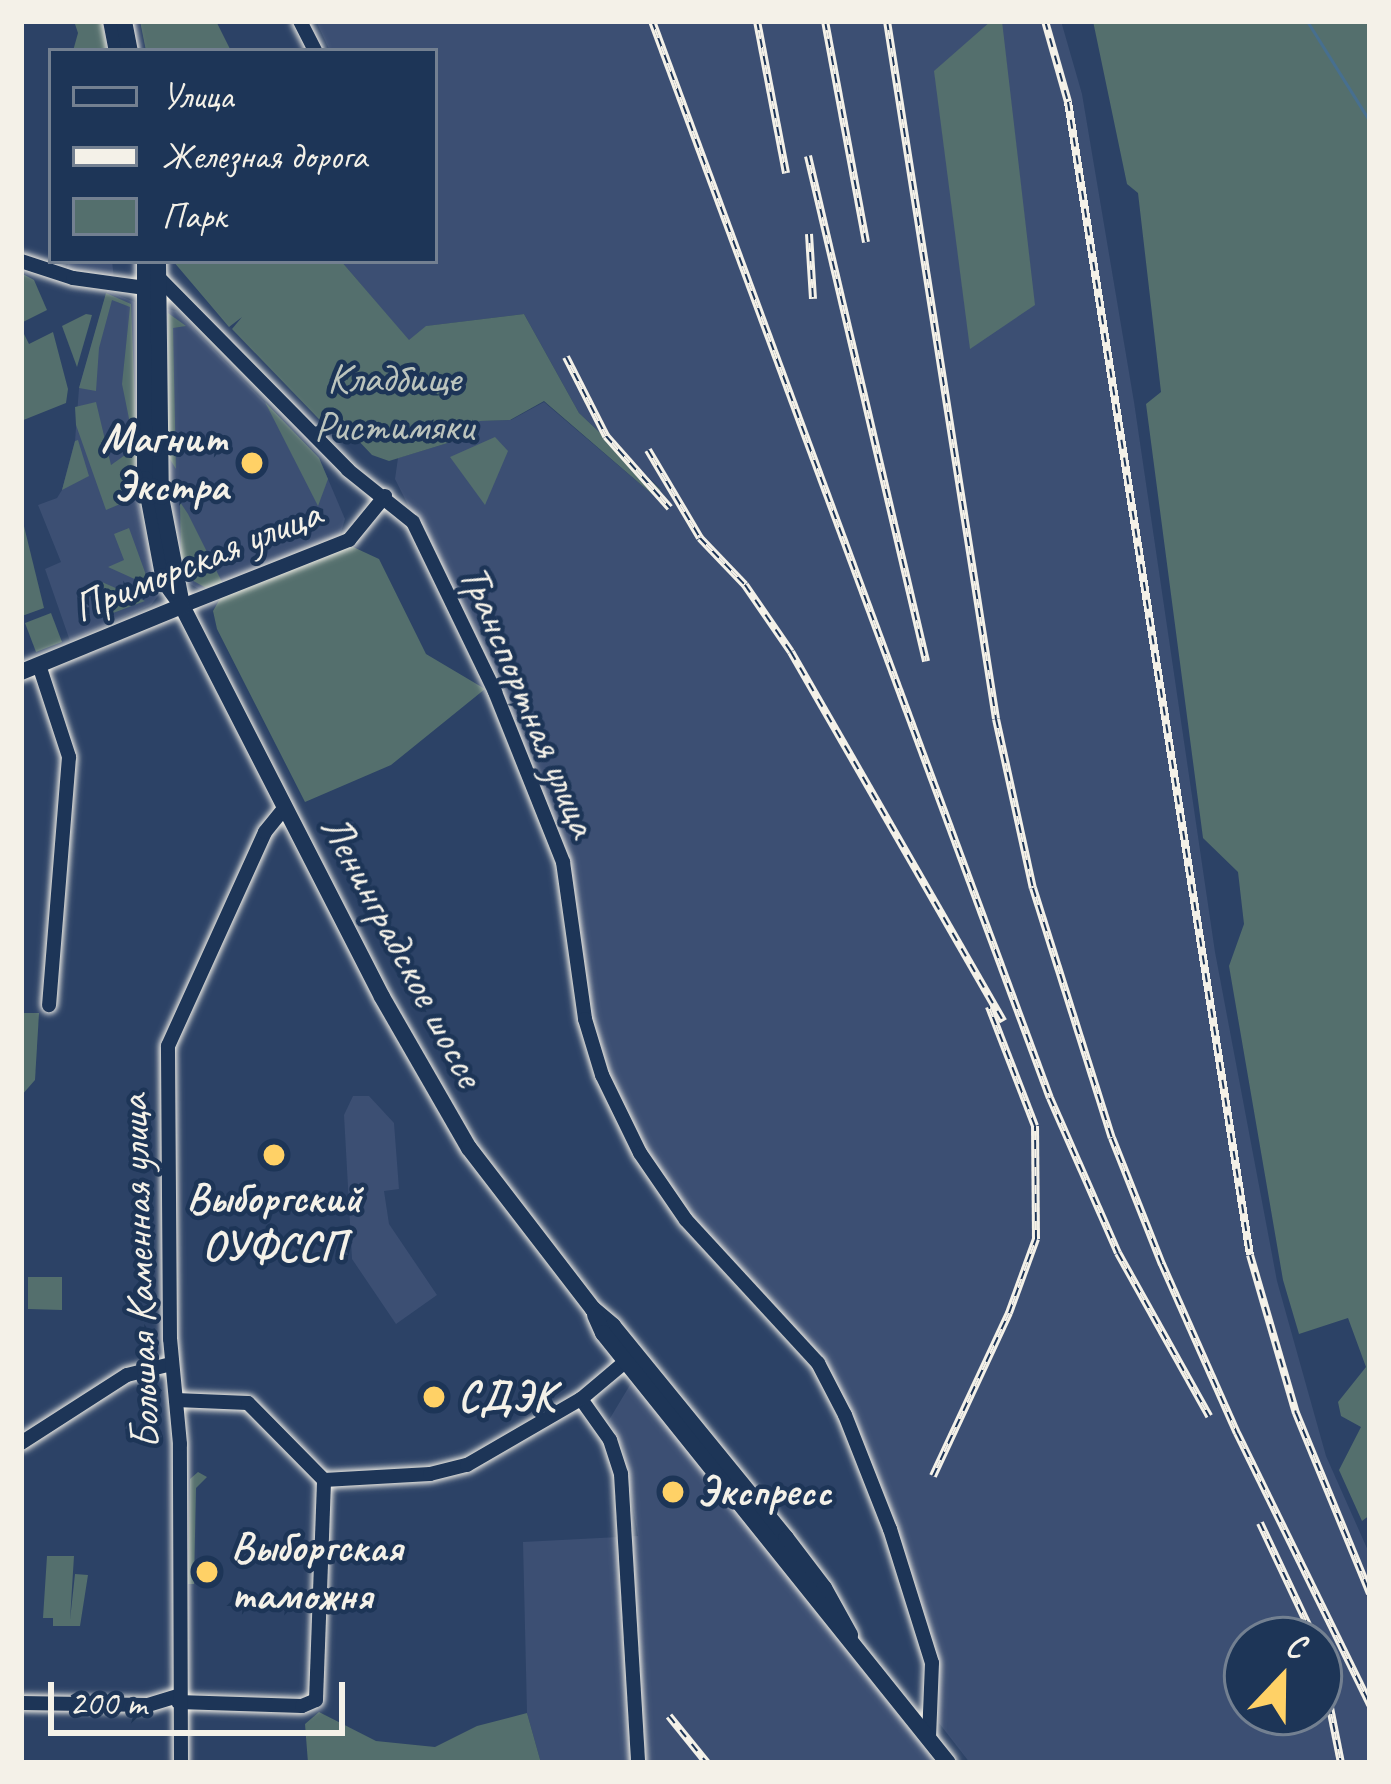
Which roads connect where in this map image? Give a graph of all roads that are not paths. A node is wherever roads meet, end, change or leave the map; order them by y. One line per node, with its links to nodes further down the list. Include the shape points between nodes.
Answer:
1 (21, 262): 2 (street, via 73,278)
2 (154, 275): 3 (street, Транспортная улица, via 348,470); 4 (main road, Ленинградское шоссе, via 161,497)
3 (385, 496): 4 (street, Приморская улица, via 349,540); 16 (street, Транспортная улица, via 412,522 433,563 563,862 585,1019 630,1133 686,1220 818,1363 845,1415 932,1663)
4 (182, 606): 5 (main road, Приморская улица); 6 (main road, Ленинградское шоссе)
5 (30, 668): 7 (street, via 69,757)
6 (285, 807): 8 (main road, Ленинградское шоссе, via 469,1148 603,1333); 9 (street, Большая Каменная улица, via 265,832 168,1046)
7 (50, 1005)
8 (630, 1358): 10 (street); 16 (main road, Ленинградское шоссе)
9 (171, 1364): 11 (street, Большая Каменная улица); 12 (street, via 127,1375)
10 (581, 1399): 13 (street, via 454,1469); 18 (street, via 610,1440 621,1474)
11 (176, 1400): 13 (street, via 248,1402); 14 (street, Большая Каменная улица)
12 (21, 1443)
13 (324, 1480): 14 (street, via 316,1700 302,1706)
14 (177, 1699): 15 (street); 17 (street, Большая Каменная улица)
15 (21, 1703)
16 (929, 1739): 19 (main road, Ленинградское шоссе)
17 (181, 1763)
18 (638, 1763)
19 (949, 1763)

